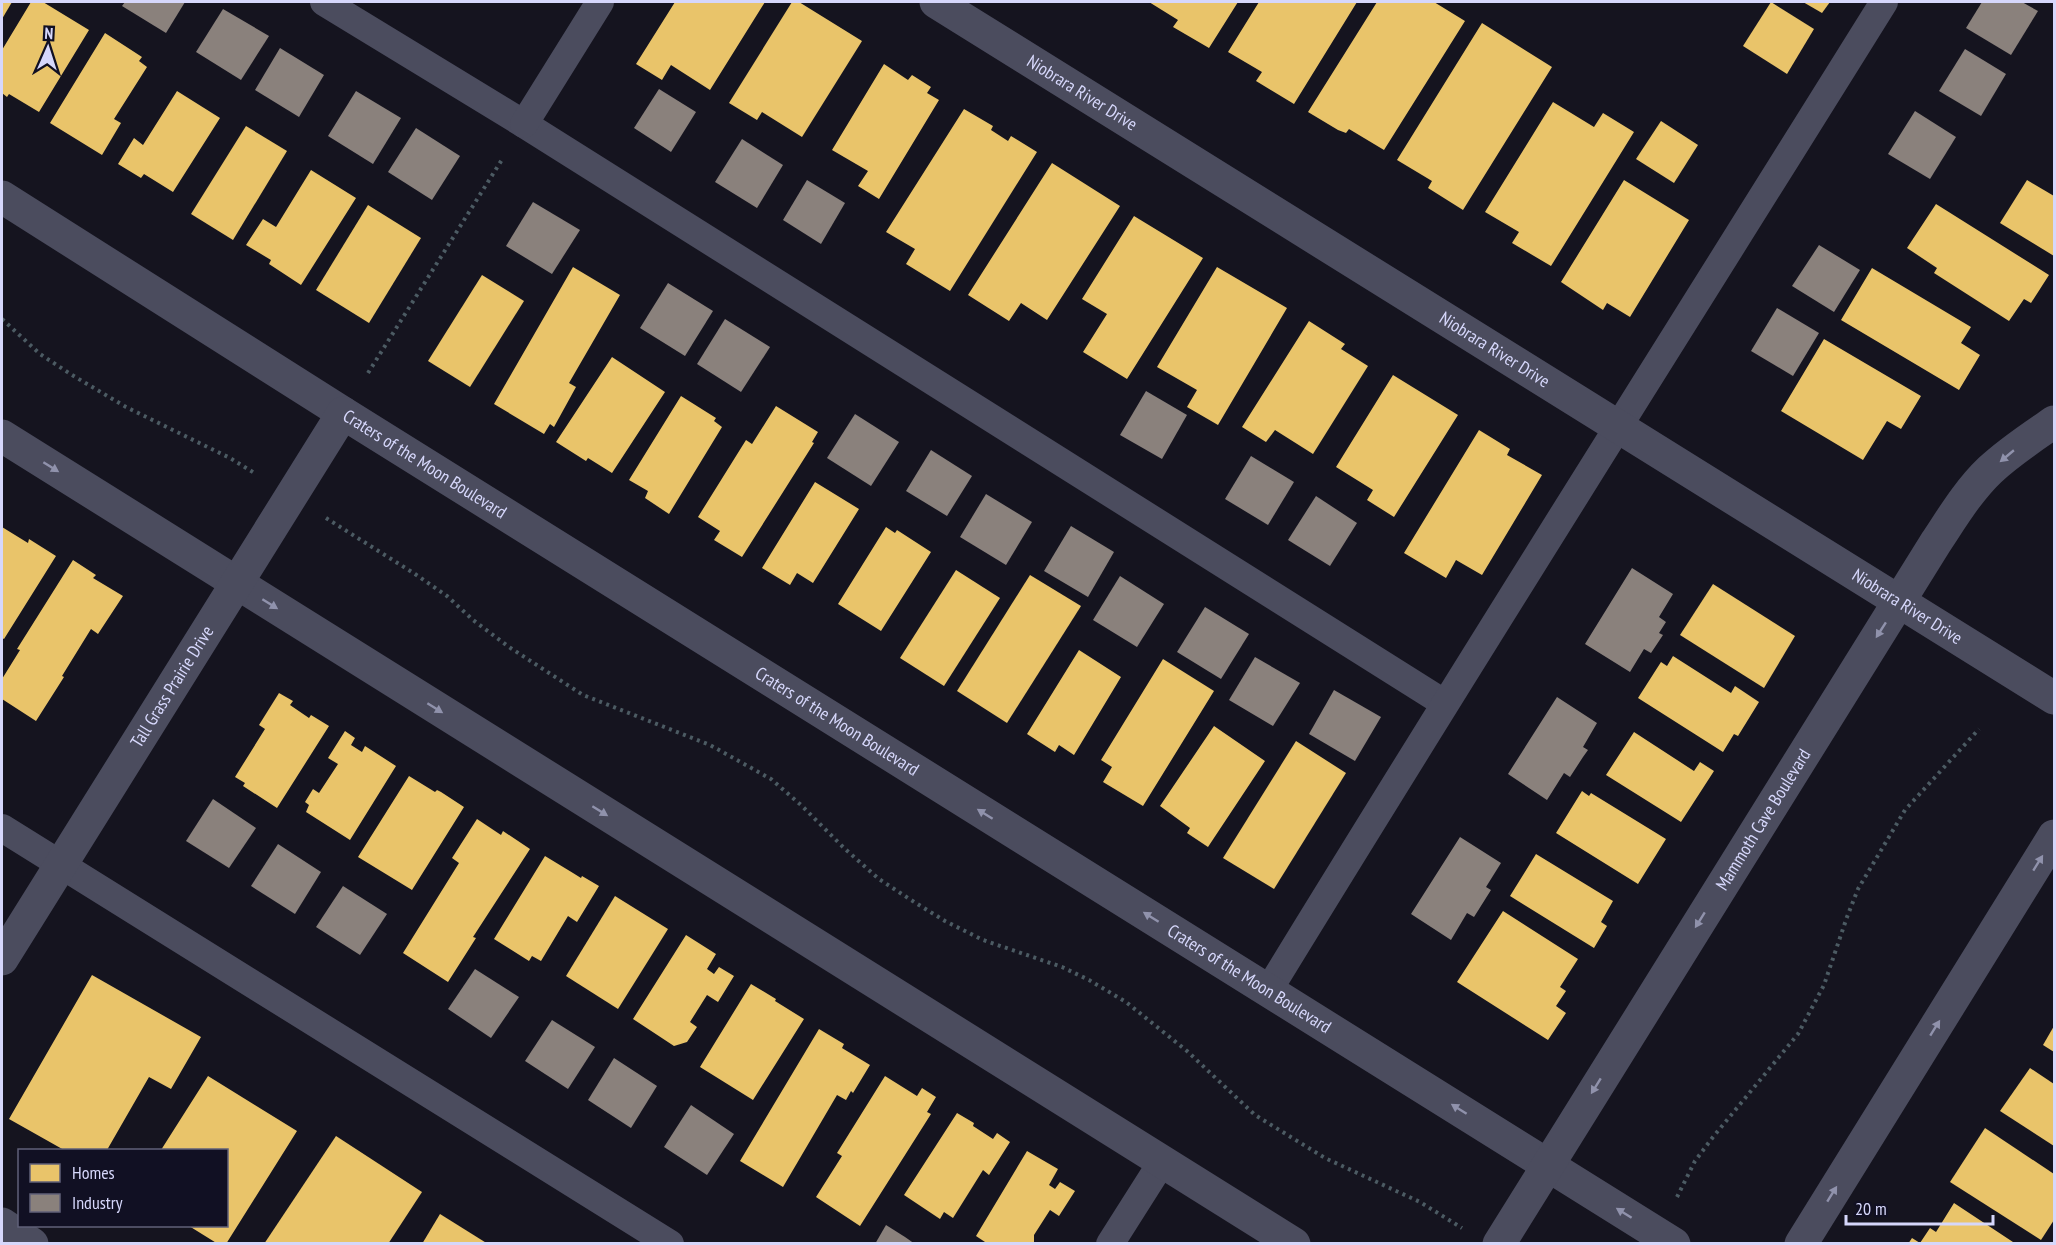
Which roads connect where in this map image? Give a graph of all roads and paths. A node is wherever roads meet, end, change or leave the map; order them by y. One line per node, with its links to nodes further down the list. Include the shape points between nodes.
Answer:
1 (324, 2): 5 (lane)
2 (600, 2): 5 (lane)
3 (936, 2): 11 (street, Niobrara River Drive)
4 (1884, 2): 11 (lane)
5 (524, 124): 8 (path); 18 (lane)
6 (2, 197): 9 (street, Craters of the Moon Boulevard)
7 (2, 319): 13 (path, via 40,354 72,375)
8 (368, 373)
9 (343, 413): 15 (street, Tall Grass Prairie Drive); 24 (street, Craters of the Moon Boulevard, one-way to 9)
10 (2055, 422): 16 (street, Mammoth Cave Boulevard, one-way to 16, via 1989,471 1966,498)
11 (1619, 427): 16 (street, Niobrara River Drive); 18 (lane)
12 (2, 436): 15 (street, one-way to 15)
13 (259, 477)
14 (323, 517): 29 (path, via 440,591 509,647 583,695 710,745 771,779 879,879 911,900 983,940 1062,968 1116,996 1156,1024 1255,1115 1326,1158 1420,1202)
15 (236, 584): 22 (street, Tall Grass Prairie Drive); 25 (street, one-way to 25)
16 (1899, 602): 17 (street, Niobrara River Drive); 26 (street, Mammoth Cave Boulevard, one-way to 26)
17 (2055, 698)
18 (1444, 703): 24 (lane)
19 (1979, 729): 27 (path, via 1905,810 1858,890 1808,1018 1695,1161)
20 (2, 828): 22 (lane)
21 (2055, 836): 36 (street, one-way to 21)
22 (61, 865): 23 (street, Tall Grass Prairie Drive); 31 (lane)
23 (2, 959)
24 (1268, 990): 26 (street, Craters of the Moon Boulevard, one-way to 24)
25 (1162, 1162): 32 (lane); 33 (street)
26 (1547, 1165): 34 (street, Mammoth Cave Boulevard); 35 (street, Craters of the Moon Boulevard, one-way to 26)
27 (1675, 1201)
28 (2, 1224): 30 (street)
29 (1463, 1229)
30 (32, 1244)
31 (670, 1244)
32 (1110, 1244)
33 (1294, 1244)
34 (1499, 1244)
35 (1674, 1244)
36 (1801, 1244)

